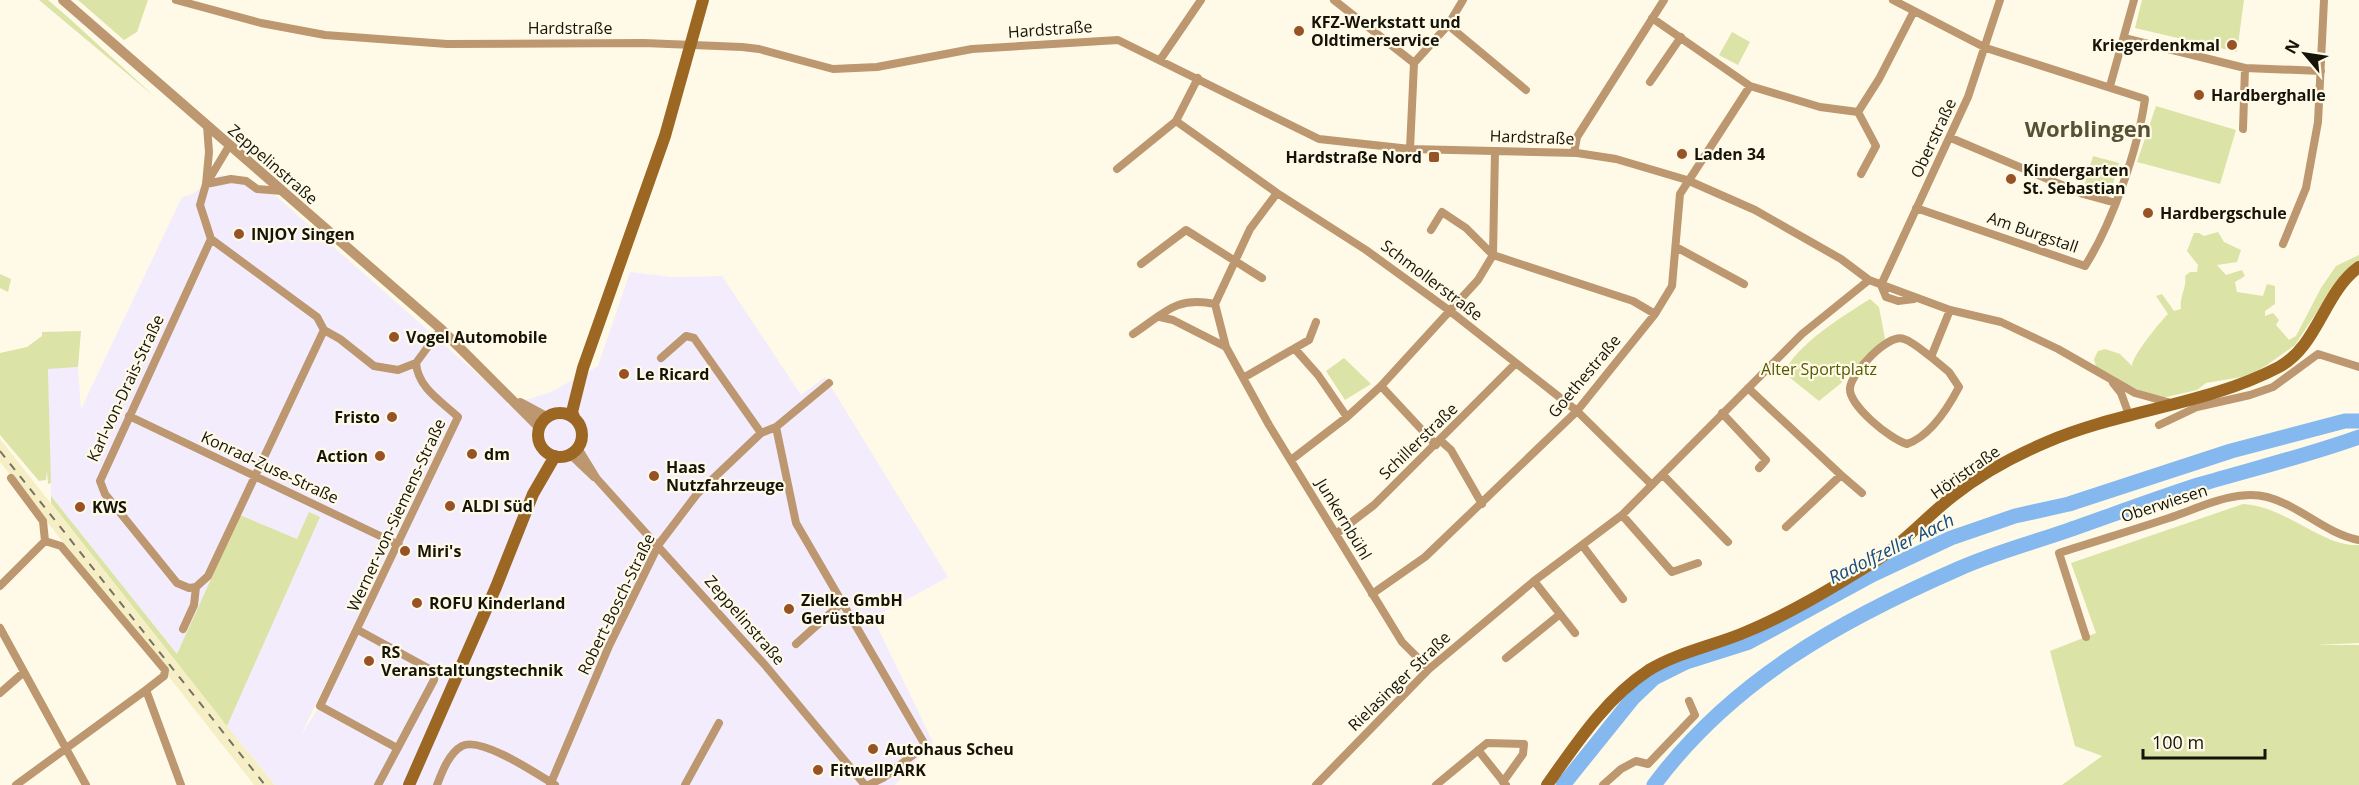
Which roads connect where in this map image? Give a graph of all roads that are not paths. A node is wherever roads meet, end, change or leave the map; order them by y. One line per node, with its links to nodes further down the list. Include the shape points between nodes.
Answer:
1 (63, 0): 30 (street, Zeppelinstraße)
2 (176, 0): 17 (street, Hardstraße, via 261,23 388,41)
3 (702, 0): 17 (main road)
4 (1201, 0): 19 (street)
5 (1334, 0): 20 (street)
6 (1463, 0): 14 (street)
7 (1664, 0): 13 (street)
8 (1893, 0): 12 (street, Am Burgstall)
9 (2000, 0): 18 (street, Oberstraße)
10 (2134, 0): 16 (street)
11 (2324, 0): 22 (street)
12 (1914, 11): 18 (street, Am Burgstall); 28 (street)
13 (1652, 18): 15 (street); 36 (street, via 1577,137)
14 (1448, 25): 20 (street); 27 (street)
15 (1681, 37): 24 (street); 25 (street)
16 (2124, 38): 21 (street); 26 (street)
17 (692, 45): 19 (street, Hardstraße, via 759,49 832,69 877,67 972,49 1101,40 1118,40); 73 (main road, via 656,164)
18 (1986, 48): 26 (street, Am Burgstall); 32 (street, Oberstraße)
19 (1160, 60): 23 (street, Hardstraße)
20 (1414, 63): 34 (street)
21 (2245, 68): 22 (street); 31 (street)
22 (2321, 71): 47 (street, via 2318,122 2306,188)
23 (1198, 78): 29 (street); 34 (street, Hardstraße, via 1319,139)
24 (1650, 82)
25 (1750, 86): 28 (street, via 1820,107); 39 (street, Goethestraße)
26 (2110, 86): 43 (street, Am Burgstall, via 2145,99)
27 (1526, 90)
28 (1858, 112): 38 (street, via 1876,146)
29 (1176, 121): 37 (street); 42 (street, Schmollerstraße)
30 (207, 126): 33 (street, Zeppelinstraße); 40 (street)
31 (2243, 129)
32 (1951, 138): 43 (street, via 2083,194); 44 (street, Oberstraße)
33 (229, 146): 40 (street); 41 (street, Zeppelinstraße)
34 (1410, 149): 35 (street, Hardstraße)
35 (1495, 151): 36 (street, Hardstraße); 49 (street)
36 (1574, 153): 39 (street, Hardstraße, via 1616,159)
37 (1117, 169)
38 (1861, 174)
39 (1688, 180): 48 (street, Goethestraße, via 1680,194); 54 (street, Hardstraße, via 1755,210 1841,259)
40 (206, 184): 41 (street, via 231,179 246,181 257,189); 46 (street, via 200,205)
41 (282, 191): 63 (street, Zeppelinstraße)
42 (1277, 193): 50 (street, via 1250,229); 59 (street, Schmollerstraße, via 1366,250)
43 (2116, 203): 44 (street, Am Burgstall, via 2101,242 2085,266)
44 (1916, 208): 56 (street, Oberstraße)
45 (1431, 230): 49 (street, via 1441,210 1467,228)
46 (211, 239): 64 (street, via 317,317); 84 (street, Karl-von-Drais-Straße)
47 (2283, 244)
48 (1676, 248): 55 (street); 60 (street, Goethestraße, via 1672,286)
49 (1493, 255): 59 (street, via 1478,280); 60 (street, via 1633,301)
50 (1233, 261): 51 (street, via 1186,230); 53 (street); 57 (street)
51 (1141, 264)
52 (2359, 267): 79 (main road, Höristraße, via 2339,288 2302,347 2282,365 2239,384)
53 (1262, 278)
54 (1869, 280): 56 (street, Hardstraße); 78 (street, Rielasinger Straße, via 1802,334)
55 (1744, 284)
56 (1881, 285): 58 (street, Hardstraße, via 1887,297 1898,301 1914,299)
57 (1215, 304): 61 (street, via 1183,301); 66 (street, Junkernbühl)
58 (1950, 310): 68 (street); 75 (street, Hardstraße, via 2001,322)
59 (1450, 311): 71 (street, Schmollerstraße); 77 (street)
60 (1655, 314): 80 (street, Goethestraße)
61 (1160, 317): 65 (street); 66 (street)
62 (1316, 322): 67 (street, via 1308,340)
63 (441, 329): 70 (street); 87 (street, Zeppelinstraße)
64 (324, 330): 70 (street, via 374,366 398,370); 98 (street)
65 (1133, 334)
66 (1226, 347): 74 (street, Junkernbühl)
67 (1295, 349): 74 (street); 86 (street)
68 (1931, 357): 68 (street, via 1959,387 1922,436 1906,444 1897,441 1853,400 1852,381 1894,338 1904,338)
69 (661, 358): 90 (street, via 686,336 694,338)
70 (416, 363): 113 (street, Werner-von-Siemens-Straße, via 420,382 458,417)
71 (1516, 363): 80 (street, Schmollerstraße); 91 (street, Schillerstraße)
72 (2359, 367): 88 (street, via 2318,354 2273,387 2197,407)
73 (583, 368): 81 (main road); 85 (main road)
74 (1243, 378): 94 (street, Junkernbühl)
75 (2109, 378): 79 (street, Hardstraße, via 2145,397); 83 (street, Hardstraße, via 2121,393)
76 (829, 383): 89 (street, Robert-Bosch-Straße)
77 (1381, 386): 86 (street); 91 (street)
78 (1748, 388): 82 (street, Rielasinger Straße); 97 (street)
79 (2171, 403): 83 (main road, Höristraße)
80 (1577, 411): 101 (street, Schmollerstraße); 104 (street, Goethestraße)
81 (560, 412): 85 (main road); 87 (main road)
82 (1722, 413): 95 (street, via 1766,460); 96 (street, Rielasinger Straße)
83 (2129, 415): 150 (main road, Höristraße, via 2048,441 2004,463 1953,496 1906,539 1838,584 1743,633 1672,658 1650,670 1612,702)
84 (129, 416): 98 (street, Konrad-Zuse-Straße); 117 (street, Karl-von-Drais-Straße, via 102,473 101,486 177,583)
85 (574, 417): 93 (main road, via 582,432)
86 (1347, 417): 94 (street)
87 (543, 422): 92 (main road)
88 (2158, 425)
89 (776, 427): 90 (street, Robert-Bosch-Straße); 120 (street, via 796,523)
90 (761, 433): 111 (street, Robert-Bosch-Straße, via 697,494)
91 (1438, 443): 104 (street, via 1461,466); 107 (street, Schillerstraße, via 1374,505)
92 (542, 447): 93 (main road); 103 (main road)
93 (567, 453): 100 (street, Zeppelinstraße); 100 (street, Zeppelinstraße); 103 (main road)
94 (1291, 460): 107 (street, Junkernbühl)
95 (1759, 468)
96 (1663, 475): 101 (street, Rielasinger Straße); 110 (street)
97 (1841, 475): 102 (street); 106 (street)
98 (254, 476): 113 (street, Konrad-Zuse-Straße); 117 (street, via 208,576)
99 (11, 478): 109 (street, via 43,521)
100 (597, 479): 111 (street, Zeppelinstraße)
101 (1652, 485): 105 (street, Rielasinger Straße)
102 (1862, 493)
103 (533, 494): 144 (main road, via 492,598)
104 (1482, 504): 118 (street, Goethestraße, via 1425,557)
105 (1622, 515): 112 (street, Rielasinger Straße); 114 (street, via 1672,572)
106 (1786, 527)
107 (1336, 534): 118 (street, Junkernbühl)
108 (2359, 540): 126 (street, Oberwiesen, via 2339,535 2284,503 2246,495 2059,553)
109 (45, 541): 116 (street); 131 (street, via 62,546 164,668 164,675)
110 (1728, 542)
111 (659, 544): 139 (street, Robert-Bosch-Straße, via 609,646); 147 (street, Zeppelinstraße)
112 (1582, 544): 115 (street, Rielasinger Straße); 119 (street)
113 (399, 545): 124 (street, Werner-von-Siemens-Straße)
114 (1698, 563)
115 (1534, 581): 121 (street); 129 (street, Rielasinger Straße)
116 (0, 586)
117 (196, 587): 123 (street, via 194,605)
118 (1372, 594): 129 (street, Junkernbühl, via 1402,642)
119 (1623, 600)
120 (844, 601): 127 (street); 147 (street, via 924,743 883,778)
121 (1559, 615): 125 (street); 128 (street)
122 (0, 628): 130 (street)
123 (183, 629)
124 (358, 630): 136 (street, Werner-von-Siemens-Straße, via 320,706); 136 (street, Werner-von-Siemens-Straße, via 435,672)
125 (1575, 633)
126 (2086, 638)
127 (796, 644)
128 (1506, 658)
129 (1429, 669): 148 (street, Rielasinger Straße)
130 (24, 672): 132 (street); 135 (street)
131 (146, 690): 135 (street); 142 (street)
132 (0, 693)
133 (1689, 701): 151 (street, via 1695,715 1648,764 1636,761)
134 (719, 723): 146 (street)
135 (67, 748): 140 (street); 141 (street)
136 (397, 748): 143 (street, Werner-von-Siemens-Straße)
137 (1478, 750): 138 (street); 138 (street, via 1495,741 1524,744 1523,754); 149 (street)
138 (1505, 783)
139 (553, 784): 145 (street, via 504,756 472,744 455,752)
140 (16, 785)
141 (86, 785)
142 (181, 785)
143 (378, 785)
144 (409, 785)
145 (437, 785)
146 (685, 785)
147 (867, 785)
148 (1316, 785)
149 (1436, 785)
150 (1547, 785)
151 (1603, 785)

